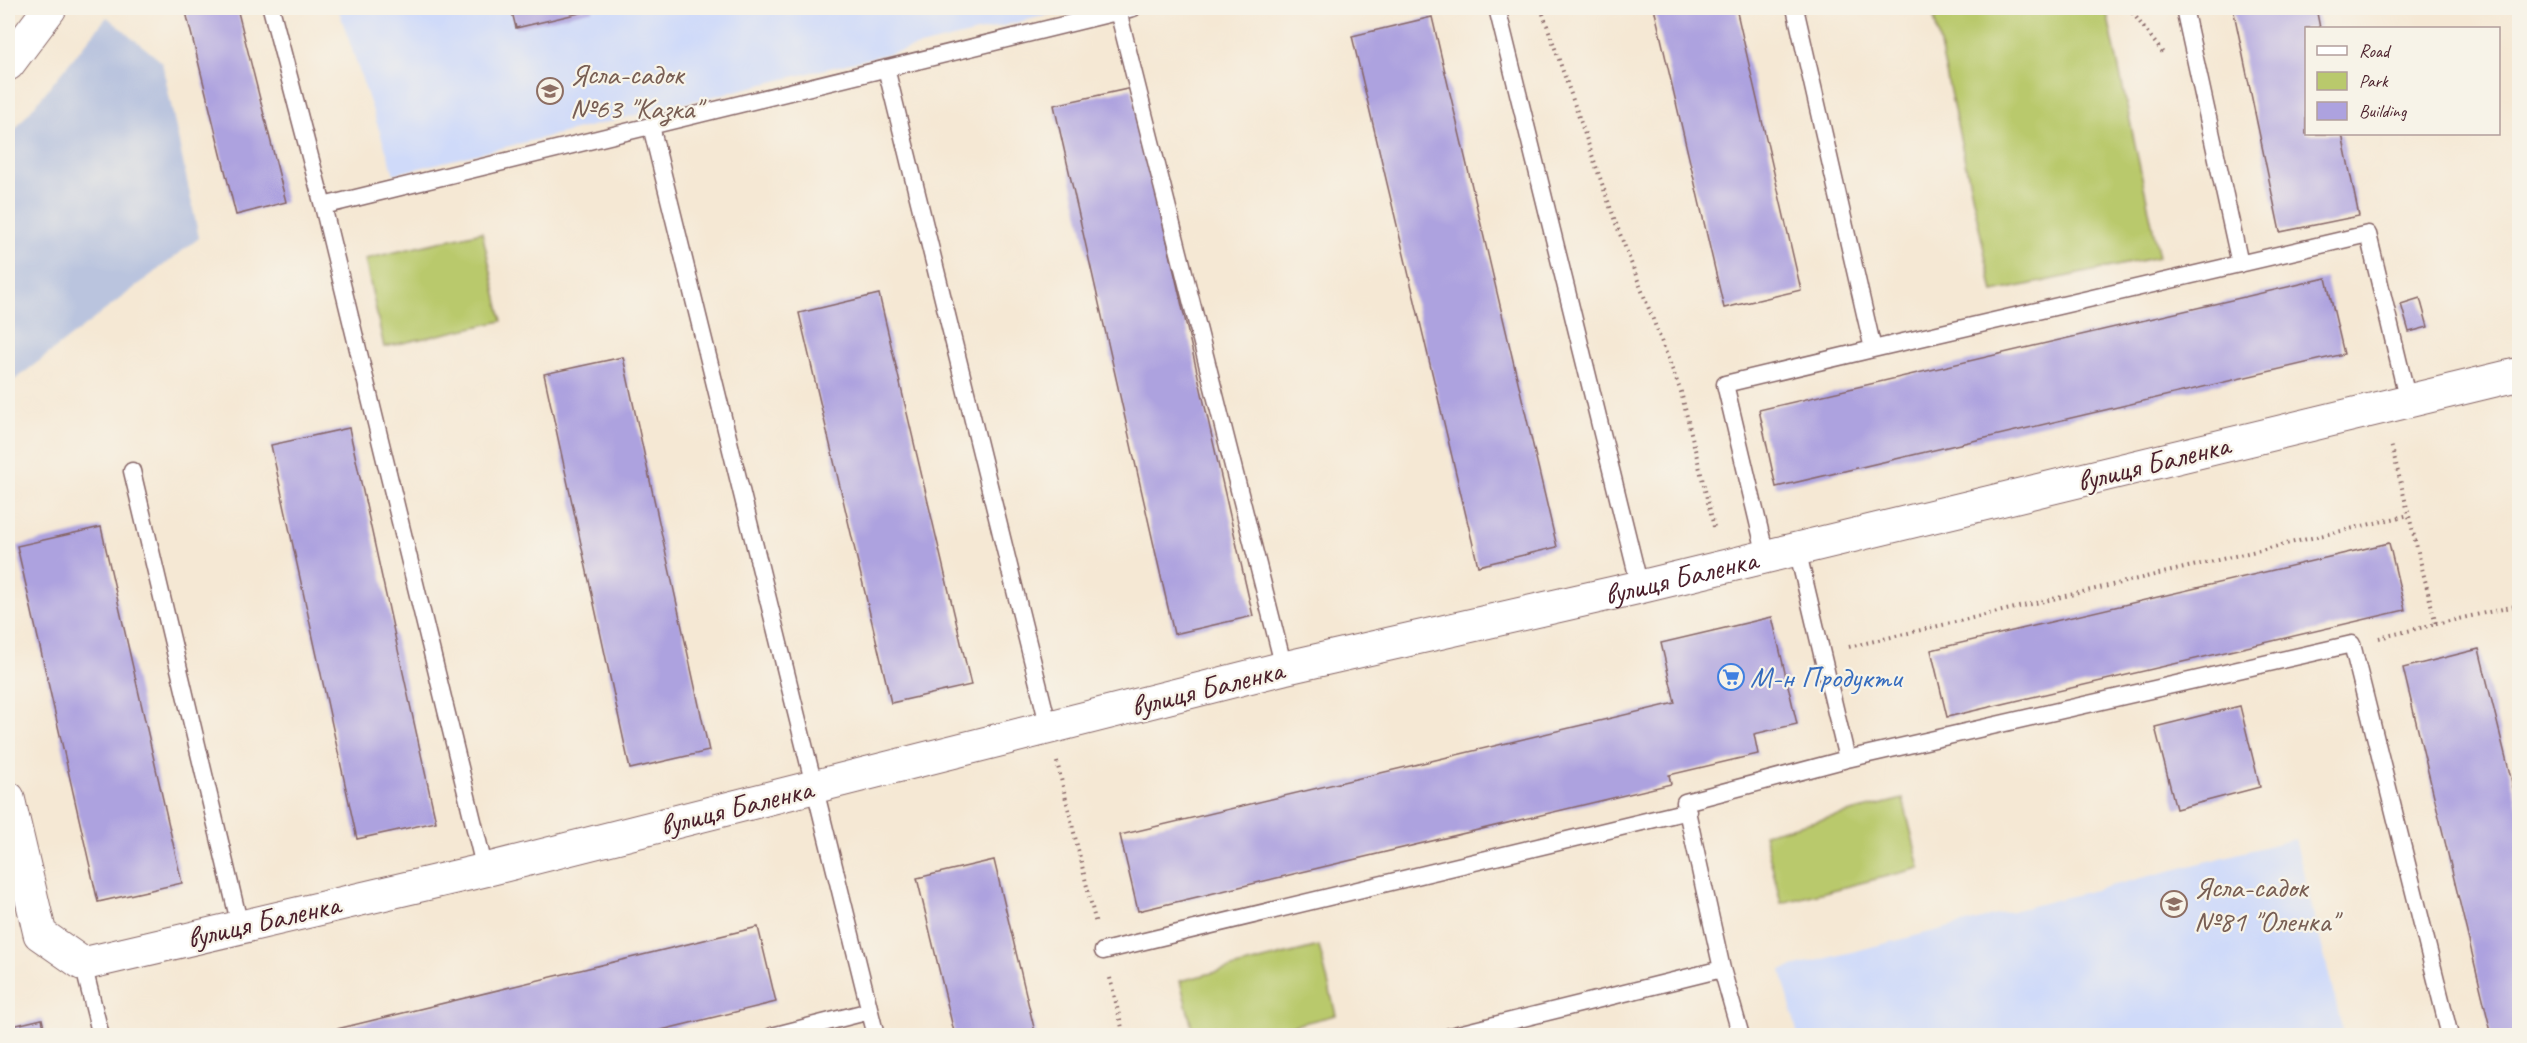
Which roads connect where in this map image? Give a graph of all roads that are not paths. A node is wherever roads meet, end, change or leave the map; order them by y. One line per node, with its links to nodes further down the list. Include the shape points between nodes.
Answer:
1 (50, 8): 7 (street)
2 (271, 8): 10 (lane)
3 (1497, 8): 17 (lane)
4 (1795, 8): 12 (lane)
5 (2184, 8): 11 (lane)
6 (1126, 9): 8 (lane); 18 (lane)
7 (8, 64)
8 (886, 68): 9 (lane); 19 (lane)
9 (651, 126): 10 (lane); 21 (lane)
10 (323, 206): 24 (lane)
11 (2240, 264): 12 (lane); 14 (lane, via 2368,234)
12 (1873, 349): 16 (lane, via 1725,384)
13 (2520, 374): 14 (street, вулиця Баленка)
14 (2395, 404): 16 (street, вулиця Баленка)
15 (132, 471): 25 (lane)
16 (1781, 553): 17 (street, вулиця Баленка); 20 (lane, via 1821,653)
17 (1640, 587): 18 (street, вулиця Баленка)
18 (1284, 668): 19 (street, вулиця Баленка)
19 (1048, 728): 21 (street, вулиця Баленка)
20 (1847, 759): 23 (lane, via 1685,802); 35 (lane, via 2352,644)
21 (814, 787): 24 (street, вулиця Баленка); 29 (lane)
22 (8, 798): 27 (street, via 40,934)
23 (1688, 812): 26 (lane); 28 (lane)
24 (485, 870): 25 (street, вулиця Баленка)
25 (240, 926): 27 (street, вулиця Баленка)
26 (1103, 951)
27 (83, 964): 30 (lane)
28 (1722, 969): 33 (lane); 34 (lane)
29 (870, 1011): 31 (lane); 32 (lane)
30 (101, 1035)
31 (772, 1035)
32 (876, 1035)
33 (1450, 1035)
34 (1741, 1035)
35 (2450, 1035)

